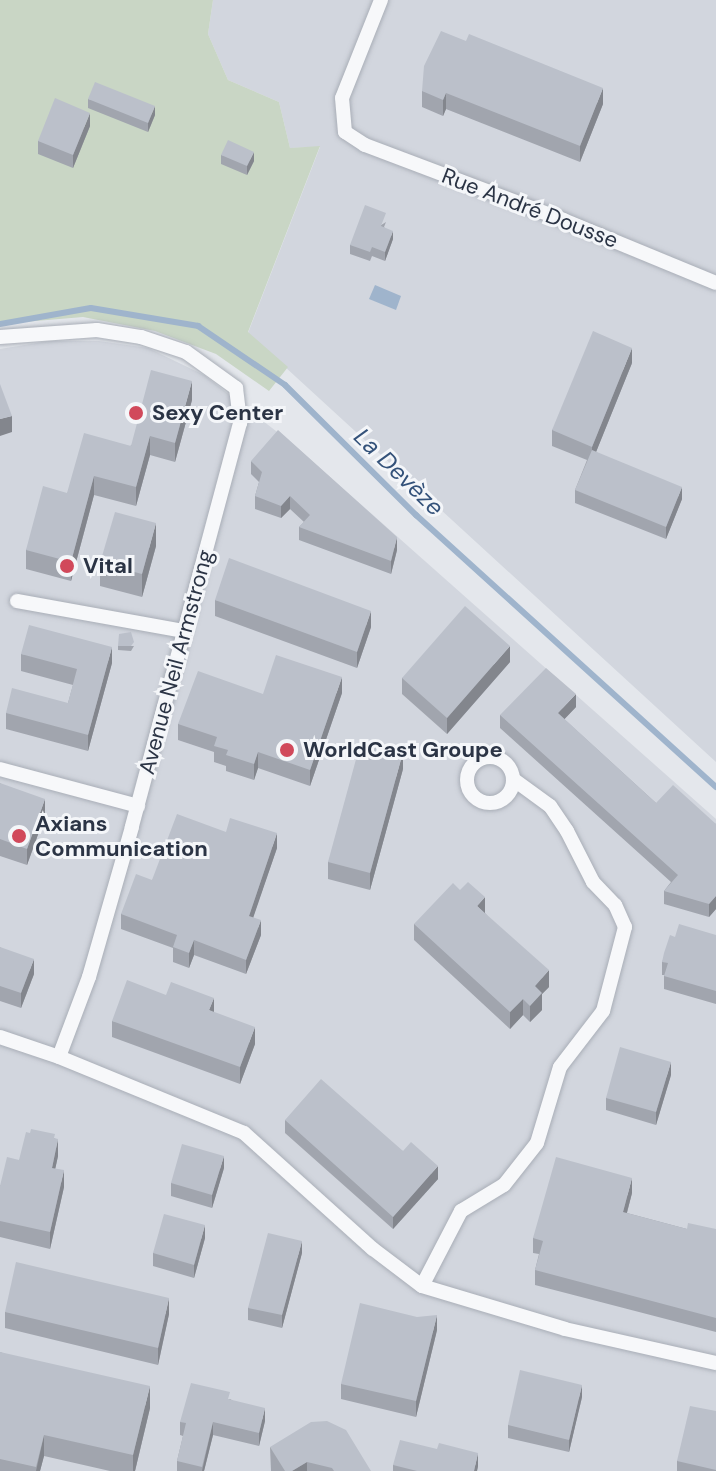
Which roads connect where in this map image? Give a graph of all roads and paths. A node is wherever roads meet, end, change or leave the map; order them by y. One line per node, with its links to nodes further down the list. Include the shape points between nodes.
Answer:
1 (381, 0): 2 (street, Rue André Dousse, via 342,98 345,132 365,145)
2 (716, 283)
3 (0, 337): 5 (street, Avenue Neil Armstrong, via 97,330 141,337 186,352 236,388 240,423)
4 (17, 601): 5 (street)
5 (184, 631): 8 (street, Avenue Neil Armstrong)
6 (0, 769): 8 (street)
7 (513, 779): 11 (street, via 550,806 625,927 603,1011 560,1067 537,1143 504,1185 461,1211)
8 (138, 806): 10 (street, Avenue Neil Armstrong, via 89,977)
9 (0, 1037): 10 (street)
10 (59, 1057): 11 (street, via 244,1133)
11 (422, 1286): 12 (street, via 565,1329)
12 (716, 1363)

